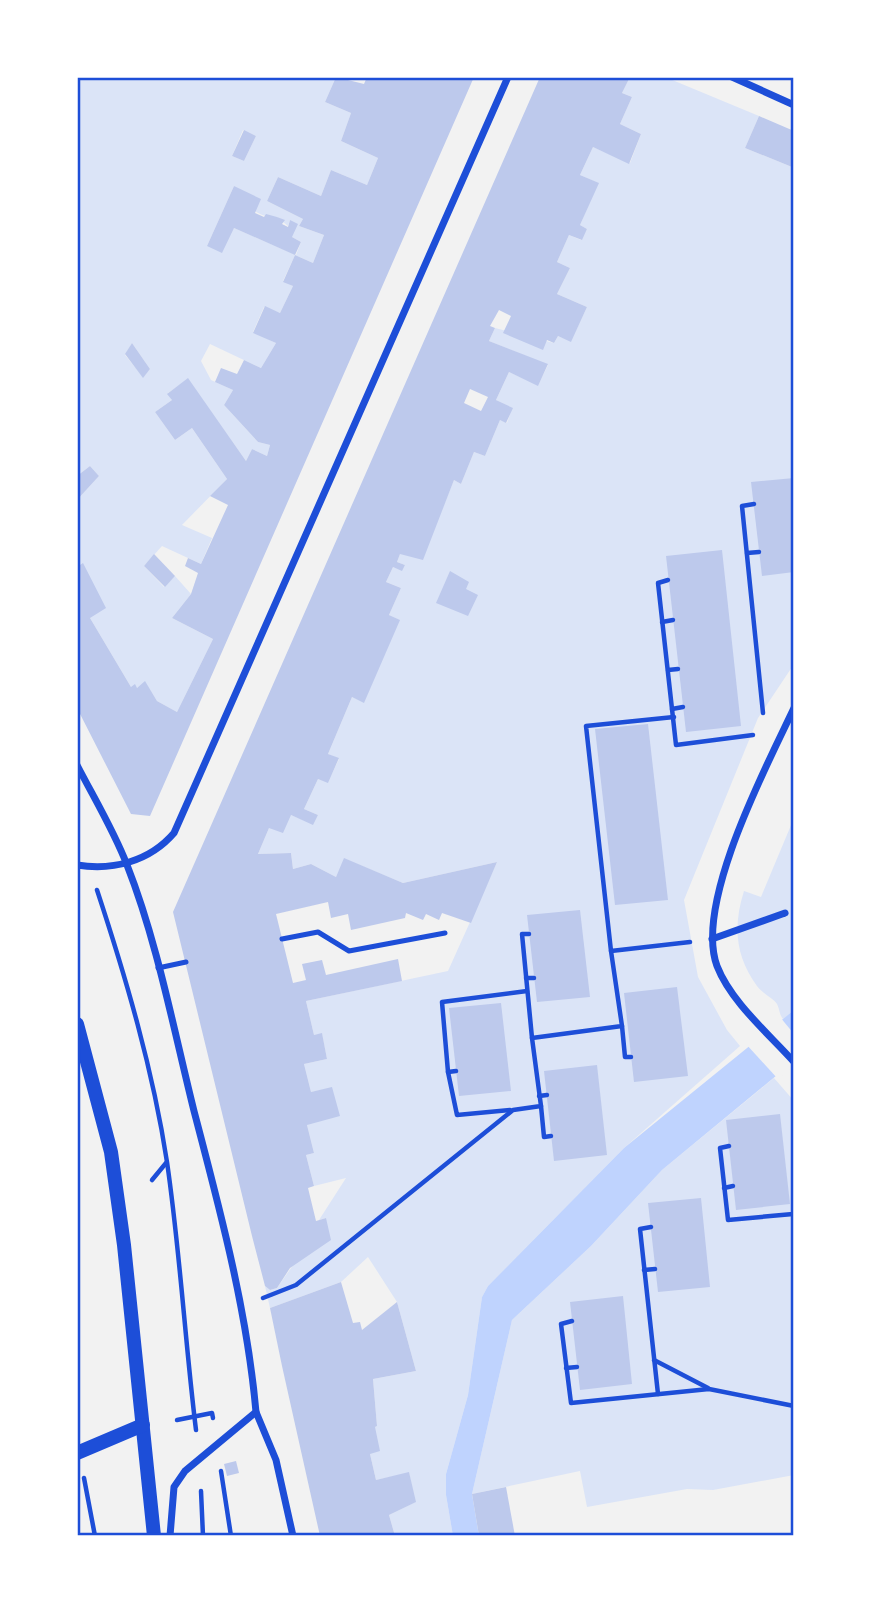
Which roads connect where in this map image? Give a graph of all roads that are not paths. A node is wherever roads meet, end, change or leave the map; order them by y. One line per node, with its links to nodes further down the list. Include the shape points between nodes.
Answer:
1 (508, 77): 6 (street, via 174,833 162,848)
2 (732, 77): 3 (street)
3 (794, 105)
4 (794, 708): 11 (street, via 719,883)
5 (77, 765): 6 (street)
6 (127, 863): 7 (street); 13 (street)
7 (77, 865)
8 (785, 913): 11 (street)
9 (445, 933): 10 (lane, via 349,951 318,932)
10 (282, 939)
11 (712, 939): 15 (street, via 723,977)
12 (186, 962): 13 (lane)
13 (157, 968): 16 (street, via 242,1306)
14 (77, 1024): 17 (main road, via 111,1152)
15 (794, 1062)
16 (256, 1412): 20 (street, via 185,1471 174,1487); 21 (street, via 276,1460)
17 (143, 1425): 18 (main road); 19 (main road)
18 (77, 1453)
19 (154, 1536)
20 (170, 1536)
21 (293, 1536)

